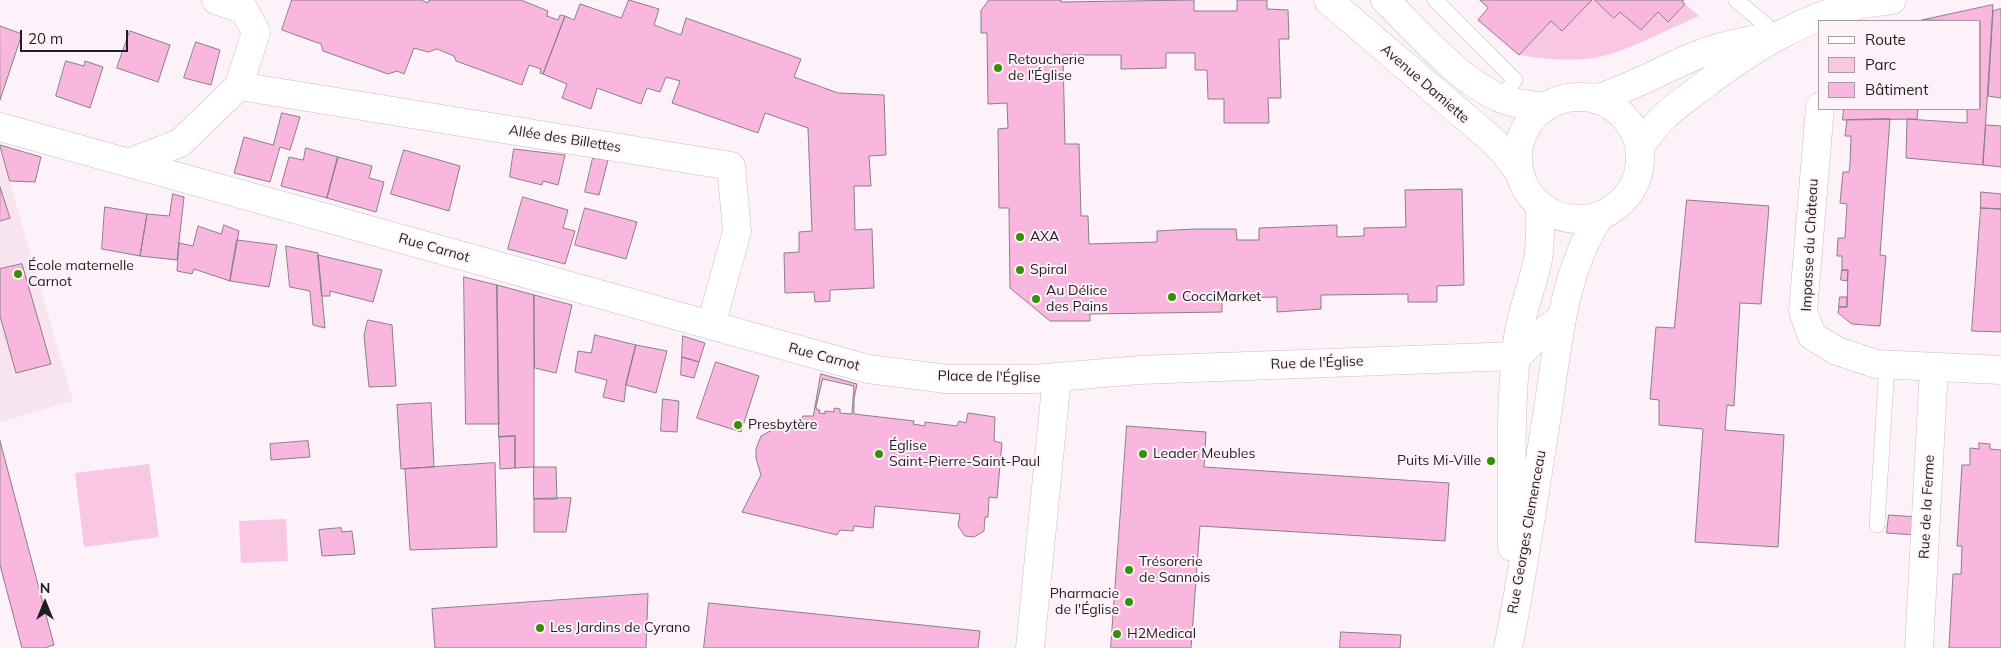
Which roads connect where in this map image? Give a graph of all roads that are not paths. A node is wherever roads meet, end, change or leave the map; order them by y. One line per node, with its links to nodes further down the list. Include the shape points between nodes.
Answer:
1 (216, 0): 12 (street, via 244,10 256,32)
2 (1328, 0): 20 (street, Avenue Damiette, via 1490,139)
3 (1385, 0): 13 (street, via 1456,69)
4 (1435, 0): 13 (lane, via 1515,80)
5 (1736, 0): 11 (lane)
6 (1746, 0): 11 (lane)
7 (1892, 0): 8 (street)
8 (1855, 3): 9 (street)
9 (1827, 18)
10 (1818, 21): 11 (street)
11 (1779, 36): 14 (street, via 1743,41 1697,55 1620,91); 18 (street, via 1725,70 1666,114)
12 (239, 86): 19 (street, via 180,143); 24 (street, Allée des Billettes, via 731,166 737,231)
13 (1501, 98): 15 (street)
14 (1595, 99): 15 (street, via 1564,98); 18 (street, via 1619,111 1636,133)
15 (1546, 107): 20 (street, via 1532,119 1522,135 1518,147)
16 (1820, 110): 26 (street, Impasse du Château, via 1804,310 1812,336 1837,350 1876,364)
17 (0, 127): 19 (street, Rue Carnot)
18 (1640, 147): 22 (street, via 1639,176 1633,189 1613,210)
19 (130, 162): 24 (street, Rue Carnot)
20 (1519, 172): 21 (street, via 1527,191)
21 (1540, 206): 22 (street, via 1569,219); 25 (street, Rue Georges Clemenceau, via 1538,258 1523,310)
22 (1600, 216): 23 (street, Rue Georges Clemenceau, via 1580,257)
23 (1562, 316): 25 (street); 32 (street, Rue Georges Clemenceau)
24 (711, 326): 28 (street, Rue Carnot)
25 (1516, 356): 30 (street, Rue de l'Église, via 1150,369); 32 (street, Rue Georges Clemenceau, via 1511,440)
26 (1887, 364): 27 (street, Impasse du Château); 31 (lane)
27 (1934, 367): 29 (street, Impasse du Château); 35 (street, Rue de la Ferme)
28 (868, 369): 30 (street, Place de l'Église, via 946,378)
29 (2001, 370)
30 (1057, 377): 33 (street, Place de l'Église)
31 (1877, 525)
32 (1512, 621): 34 (street)
33 (1030, 648)
34 (1508, 648)
35 (1919, 648)

